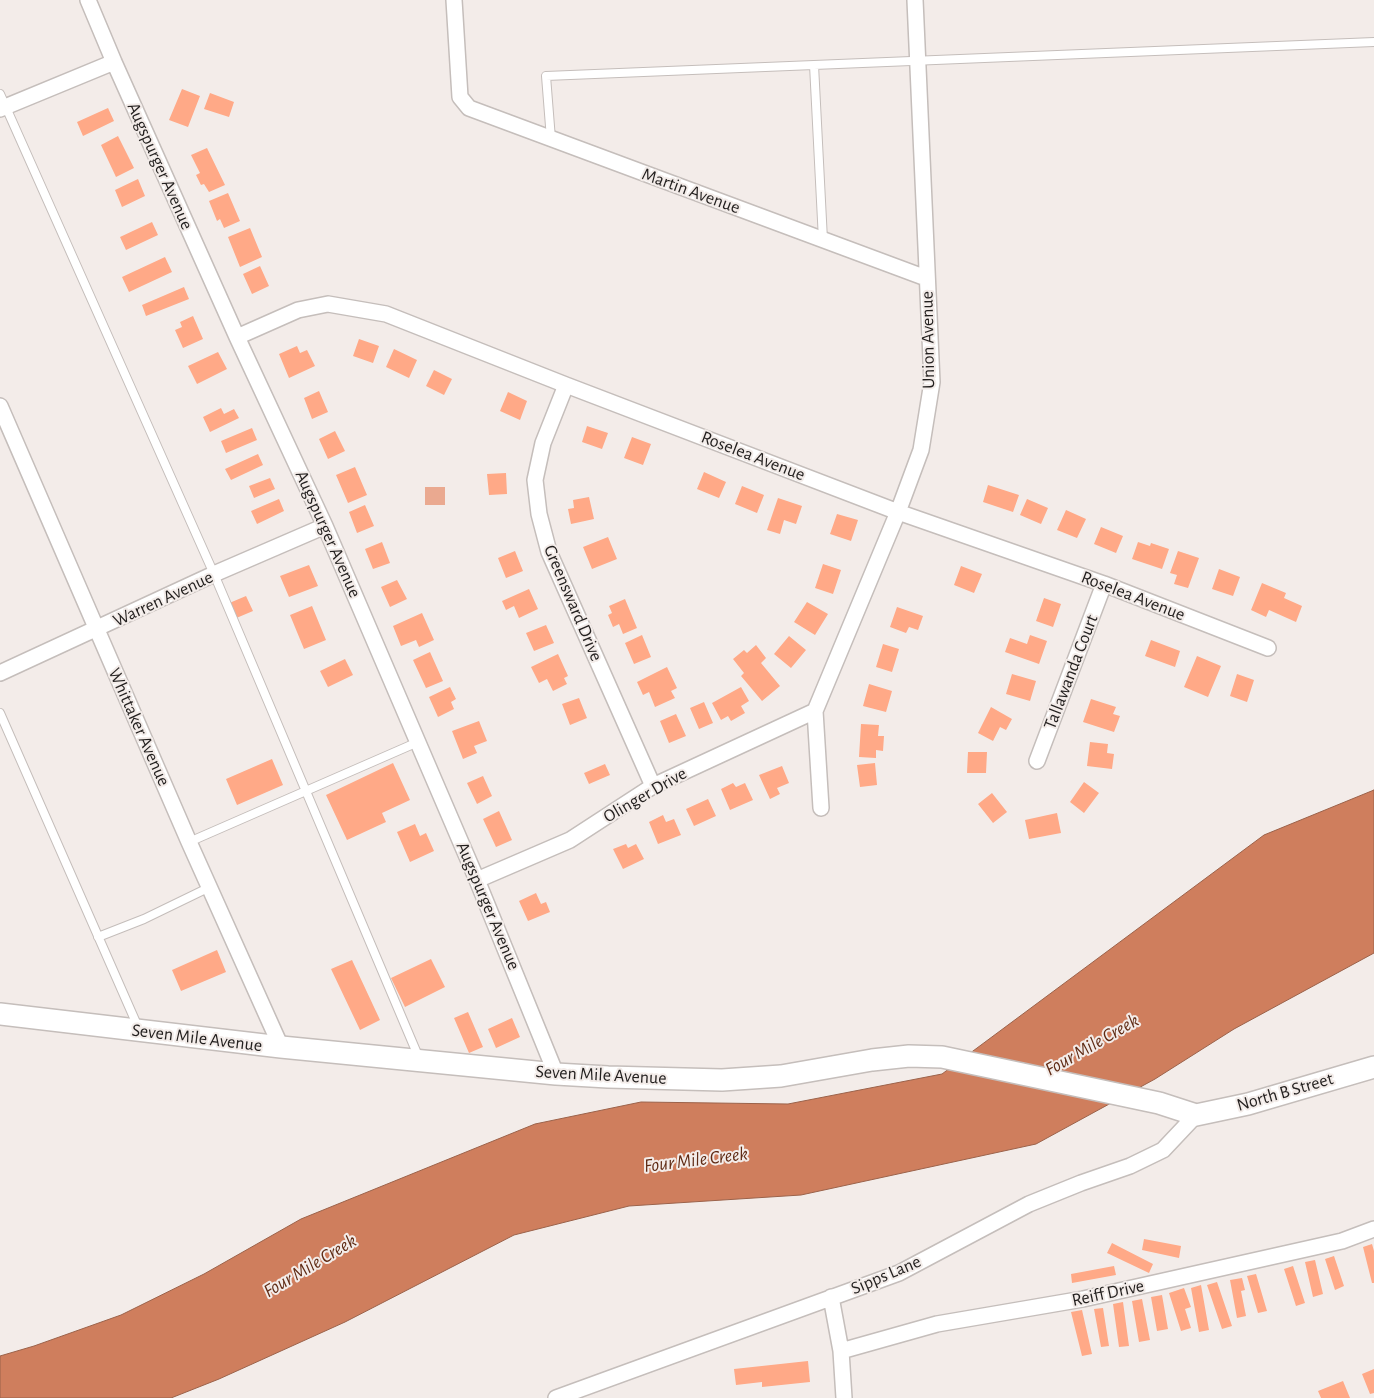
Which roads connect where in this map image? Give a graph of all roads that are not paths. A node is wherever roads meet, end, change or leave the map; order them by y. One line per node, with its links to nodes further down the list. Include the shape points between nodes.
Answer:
1 (88, 0): 6 (street, Augspurger Avenue)
2 (454, 0): 9 (street, Martin Avenue, via 460,97 469,108)
3 (915, 0): 5 (street, Union Avenue)
4 (1374, 42): 5 (lane)
5 (918, 60): 7 (lane); 11 (street, Union Avenue)
6 (114, 62): 8 (street); 12 (street, Augspurger Avenue)
7 (814, 65): 9 (lane, via 546,76); 10 (lane)
8 (2, 103): 17 (lane)
9 (551, 139): 10 (street, Martin Avenue)
10 (823, 240): 11 (street, Martin Avenue)
11 (926, 278): 15 (street, Union Avenue, via 932,382 921,450)
12 (237, 337): 13 (street, Roselea Avenue, via 298,310 328,304 354,307 386,314); 16 (street, Augspurger Avenue)
13 (566, 384): 15 (street, Roselea Avenue); 26 (street, Greensward Drive, via 543,442 535,480 539,514 549,552)
14 (0, 406): 19 (street, Whittaker Avenue)
15 (898, 512): 18 (street, Roselea Avenue); 22 (street, Union Avenue)
16 (326, 526): 17 (street, Warren Avenue); 24 (street, Augspurger Avenue)
17 (214, 574): 19 (street, Warren Avenue); 27 (lane)
18 (1104, 584): 20 (street, Roselea Avenue); 25 (street, Tallawanda Court)
19 (97, 630): 21 (street, Warren Avenue); 29 (street, Whittaker Avenue)
20 (1268, 648)
21 (0, 673)
22 (814, 711): 26 (street, Olinger Drive); 28 (street, Union Avenue)
23 (0, 713): 32 (lane)
24 (418, 742): 27 (lane); 30 (street, Augspurger Avenue)
25 (1037, 761)
26 (653, 786): 30 (street, Olinger Drive, via 570,840)
27 (306, 792): 29 (lane); 36 (lane)
28 (821, 808)
29 (189, 842): 31 (street, Whittaker Avenue)
30 (477, 880): 38 (street, Augspurger Avenue)
31 (210, 887): 32 (lane); 35 (street, Whittaker Avenue)
32 (98, 937): 34 (lane)
33 (0, 1014): 34 (main road, Seven Mile Avenue)
34 (140, 1032): 35 (main road, Seven Mile Avenue)
35 (281, 1047): 36 (main road, Seven Mile Avenue)
36 (420, 1060): 38 (main road, Seven Mile Avenue)
37 (1374, 1067): 39 (main road, North B Street, via 1248,1104)
38 (556, 1074): 39 (main road, Seven Mile Avenue, via 722,1080 780,1076 909,1056 942,1057 1159,1103)
39 (1196, 1115): 41 (street, Sipps Lane, via 1163,1150 1130,1166 1029,1204 899,1273)
40 (1374, 1229): 42 (street, Reiff Drive, via 1342,1241 1084,1299 937,1324)
41 (831, 1297): 42 (street); 43 (street, Sipps Lane)
42 (841, 1351): 44 (street)
43 (556, 1398)
44 (844, 1398)

